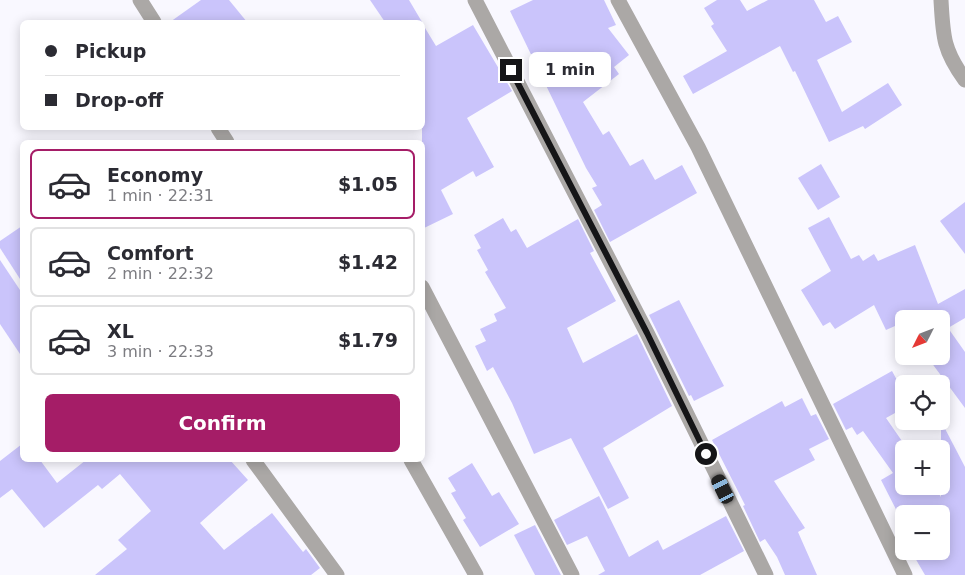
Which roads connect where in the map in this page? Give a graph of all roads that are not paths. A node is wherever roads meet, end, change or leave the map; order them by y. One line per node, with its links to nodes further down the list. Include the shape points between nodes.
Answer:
1 (140, 0): 5 (street)
2 (475, 0): 13 (street, via 647,333)
3 (618, 0): 14 (street, via 698,147)
4 (941, 0): 6 (street, via 943,39 955,67)
5 (153, 20)
6 (965, 80)
7 (425, 293): 12 (street)
8 (254, 462): 10 (street)
9 (412, 462): 11 (street)
10 (337, 575)
11 (476, 575)
12 (572, 575)
13 (766, 575)
14 (904, 575)

